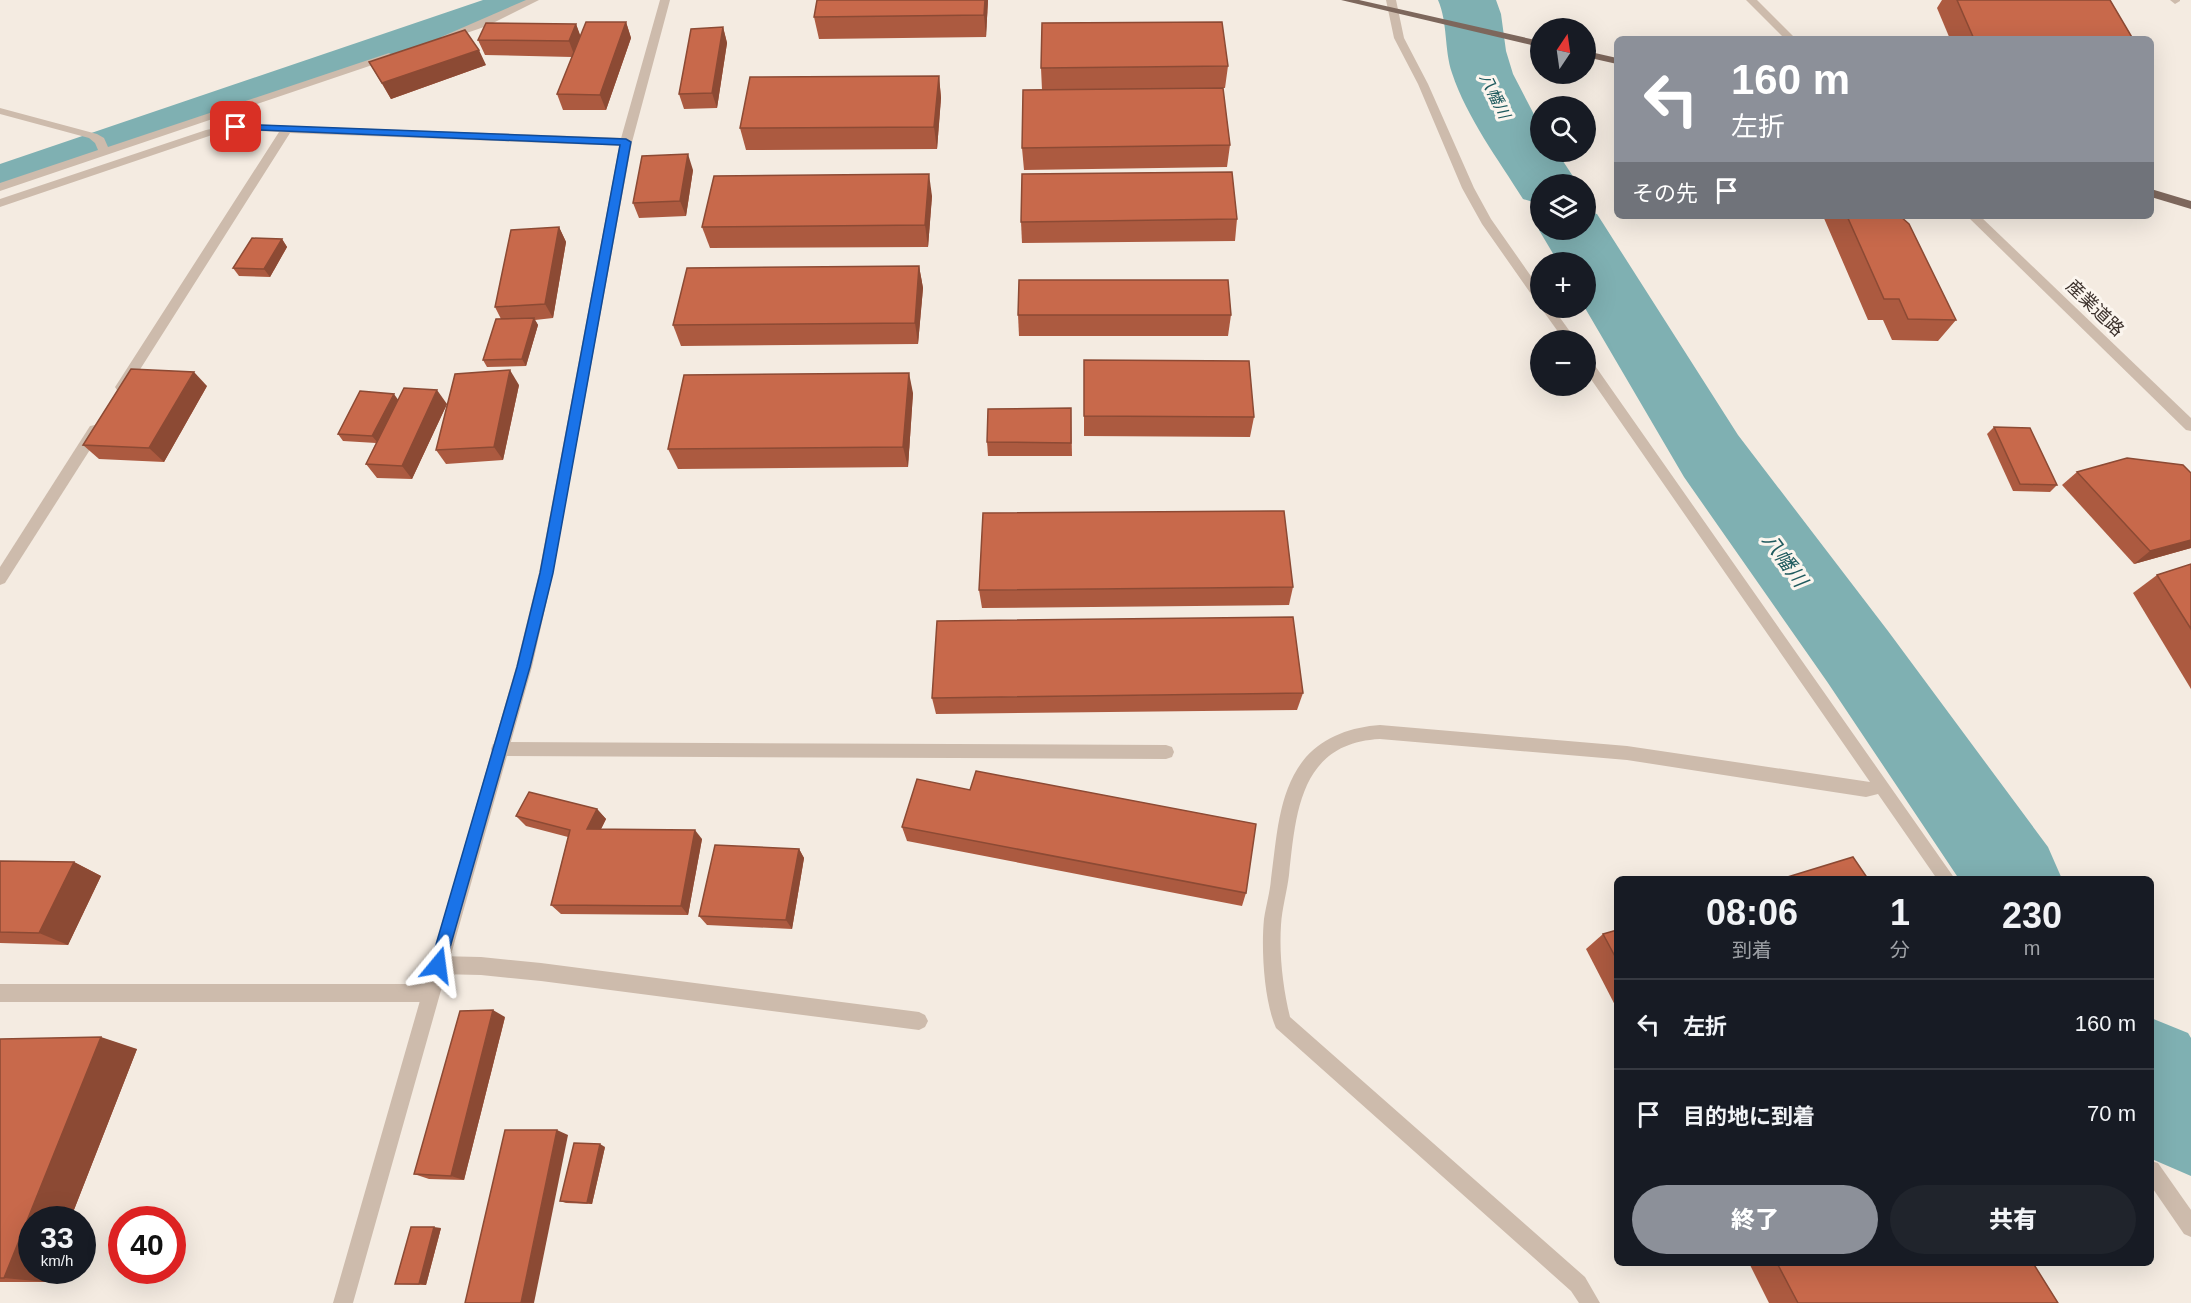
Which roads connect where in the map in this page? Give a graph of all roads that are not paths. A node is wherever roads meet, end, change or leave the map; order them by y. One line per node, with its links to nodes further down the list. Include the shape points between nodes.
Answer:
1 (534, 0): 7 (street)
2 (665, 0): 16 (street)
3 (1346, 0): 5 (main road)
4 (1751, 0): 6 (street)
5 (1391, 5): 8 (main road, via 1408,14); 23 (street, via 1399,38 1468,188)
6 (1788, 36)
7 (436, 40)
8 (1530, 42)
9 (402, 52): 13 (street)
10 (1596, 56): 11 (main road)
11 (1614, 60)
12 (0, 111): 17 (street, via 93,136)
13 (214, 116): 15 (street); 17 (street)
14 (287, 129): 15 (street); 16 (street); 25 (street)
15 (220, 130): 20 (street)
16 (626, 142): 29 (street, via 546,573)
17 (104, 152): 18 (street)
18 (0, 187)
19 (2154, 194): 21 (main road)
20 (0, 203)
21 (2191, 205)
22 (1976, 219): 27 (street, 産業道路)
23 (1530, 284)
24 (1596, 377): 31 (street)
25 (115, 399)
26 (102, 419): 28 (street)
27 (2191, 426)
28 (0, 579)
29 (499, 749): 30 (street); 33 (street)
30 (1166, 752)
31 (1882, 786): 32 (street); 40 (street, via 1866,790 1627,753 1380,732 1342,739 1313,760 1304,772 1287,824 1272,929 1282,1022 1578,1284)
32 (1945, 876)
33 (438, 965): 35 (street); 36 (street, via 541,972)
34 (0, 993): 35 (street)
35 (429, 993): 39 (street)
36 (919, 1021)
37 (2154, 1174): 38 (street)
38 (2191, 1227)
39 (343, 1303)
40 (1590, 1303)

